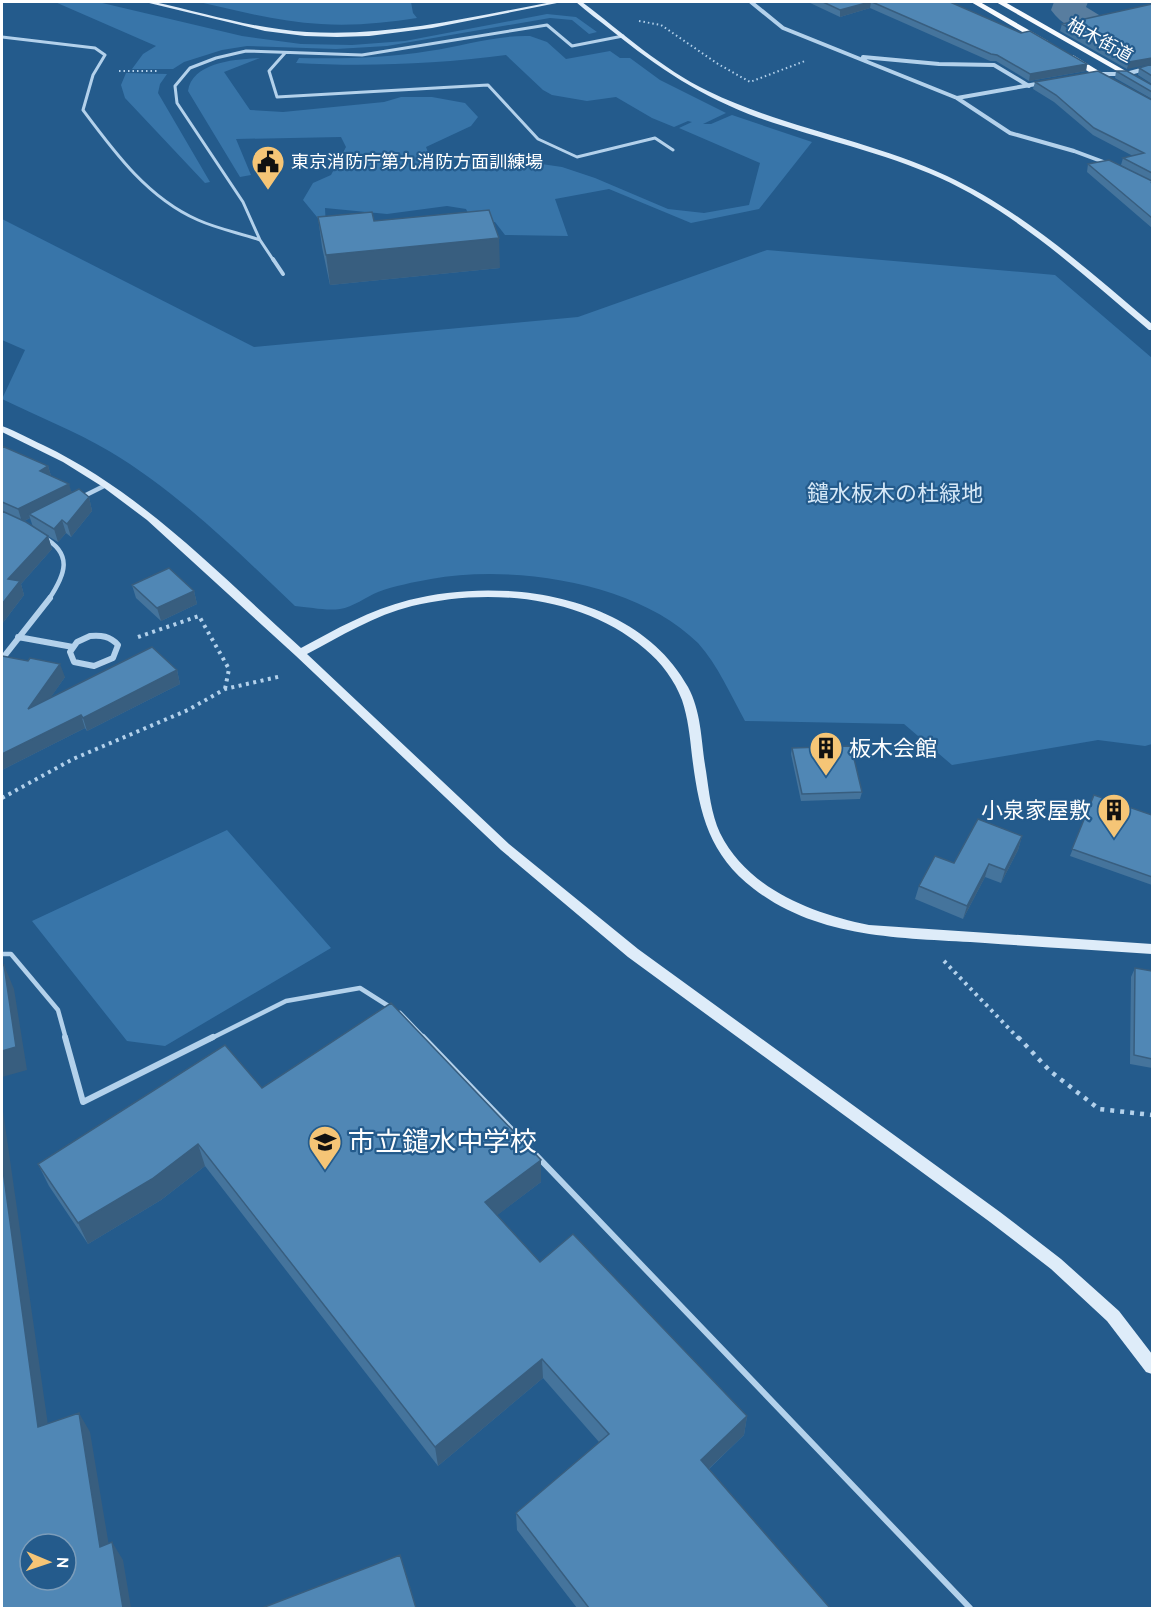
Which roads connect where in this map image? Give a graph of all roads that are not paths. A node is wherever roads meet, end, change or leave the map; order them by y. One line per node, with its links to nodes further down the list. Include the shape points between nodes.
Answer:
1 (148, 2): 2 (street, via 279,31 351,34 415,28)
2 (559, 2)
3 (579, 2): 7 (street)
4 (751, 2): 12 (street, via 783,28)
5 (975, 2): 9 (main road, 柚木街道)
6 (1000, 2): 15 (main road, 柚木街道)
7 (623, 36): 11 (lane, via 572,46 547,25 363,55); 25 (street, via 705,92 781,122 916,166 994,203)
8 (2, 37): 23 (lane, via 95,48 105,55 83,110 117,156 156,196 197,220)
9 (1052, 46)
10 (1061, 52): 14 (main road, 柚木街道)
11 (285, 53): 21 (lane, via 269,71 277,97 488,85 538,139 577,157 655,138); 23 (lane, via 246,51 216,58 187,71 175,86 177,103 243,202)
12 (853, 56): 18 (street, via 994,65); 20 (street)
13 (1152, 67): 15 (street)
14 (1095, 74): 15 (street); 17 (main road, 柚木街道)
15 (1126, 74): 19 (main road, 柚木街道)
16 (1051, 82): 18 (street)
17 (1117, 84)
18 (1029, 86): 20 (street)
19 (1152, 89)
20 (957, 98): 22 (street, via 1010,133)
21 (673, 150)
22 (1118, 168)
23 (260, 240): 24 (lane)
24 (283, 274)
25 (1152, 328)
26 (2, 429): 27 (street)
27 (106, 484): 28 (street); 32 (street, via 151,518)
28 (73, 501)
29 (33, 532): 30 (street, via 53,542 62,554 65,568 59,584)
30 (18, 637): 31 (street); 33 (street)
31 (73, 647): 31 (street, via 98,635 115,641 118,650 104,664 87,667 71,658)
32 (300, 653): 34 (street, via 411,603 494,593 562,602 608,619 652,650 675,674 693,722 714,834 748,877 783,902 825,921 869,930); 36 (street, via 505,847 633,953 1056,1264 1113,1316)
33 (2, 659)
34 (1152, 949)
35 (2, 954): 37 (lane, via 11,954 58,1010 83,1102 286,1001 360,988 404,1016)
36 (1152, 1366)
37 (970, 1608)

